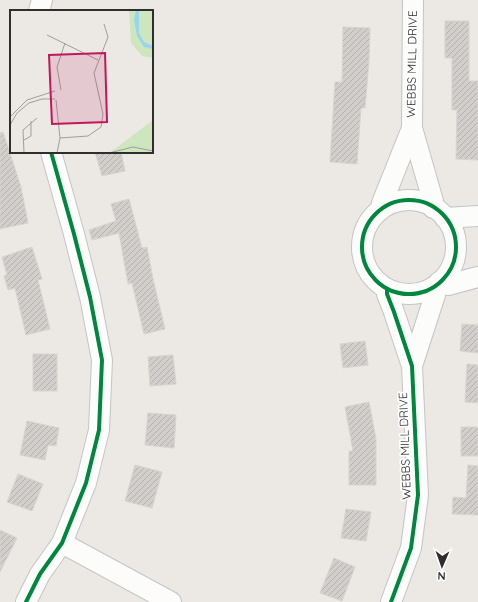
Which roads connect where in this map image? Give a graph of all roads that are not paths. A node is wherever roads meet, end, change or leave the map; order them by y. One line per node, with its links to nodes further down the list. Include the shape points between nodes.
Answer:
1 (42, 0): 3 (street)
2 (413, 0): 4 (street, WEBBS MILL DRIVE)
3 (38, 10)
4 (412, 128): 6 (street, WEBBS MILL DRIVE, via 382,203); 7 (street, WEBBS MILL DRIVE, via 433,201)
5 (51, 153): 13 (street, via 88,290 102,360 99,430 86,483)
6 (382, 209): 7 (street, via 395,202 410,200 424,203); 11 (street, via 371,219 364,232 361,247 364,263 372,277)
7 (439, 213): 8 (street); 10 (street, via 448,221 454,234 456,249 452,265 444,279)
8 (478, 216)
9 (478, 278): 10 (street)
10 (436, 285): 11 (street, via 416,294 400,294); 12 (street, WEBBS MILL DRIVE)
11 (388, 289): 12 (street, WEBBS MILL DRIVE, via 387,294)
12 (412, 366): 16 (street, WEBBS MILL DRIVE, via 418,495 411,548)
13 (62, 543): 14 (street, via 40,574); 15 (street)
14 (26, 602)
15 (172, 602)
16 (391, 602)

